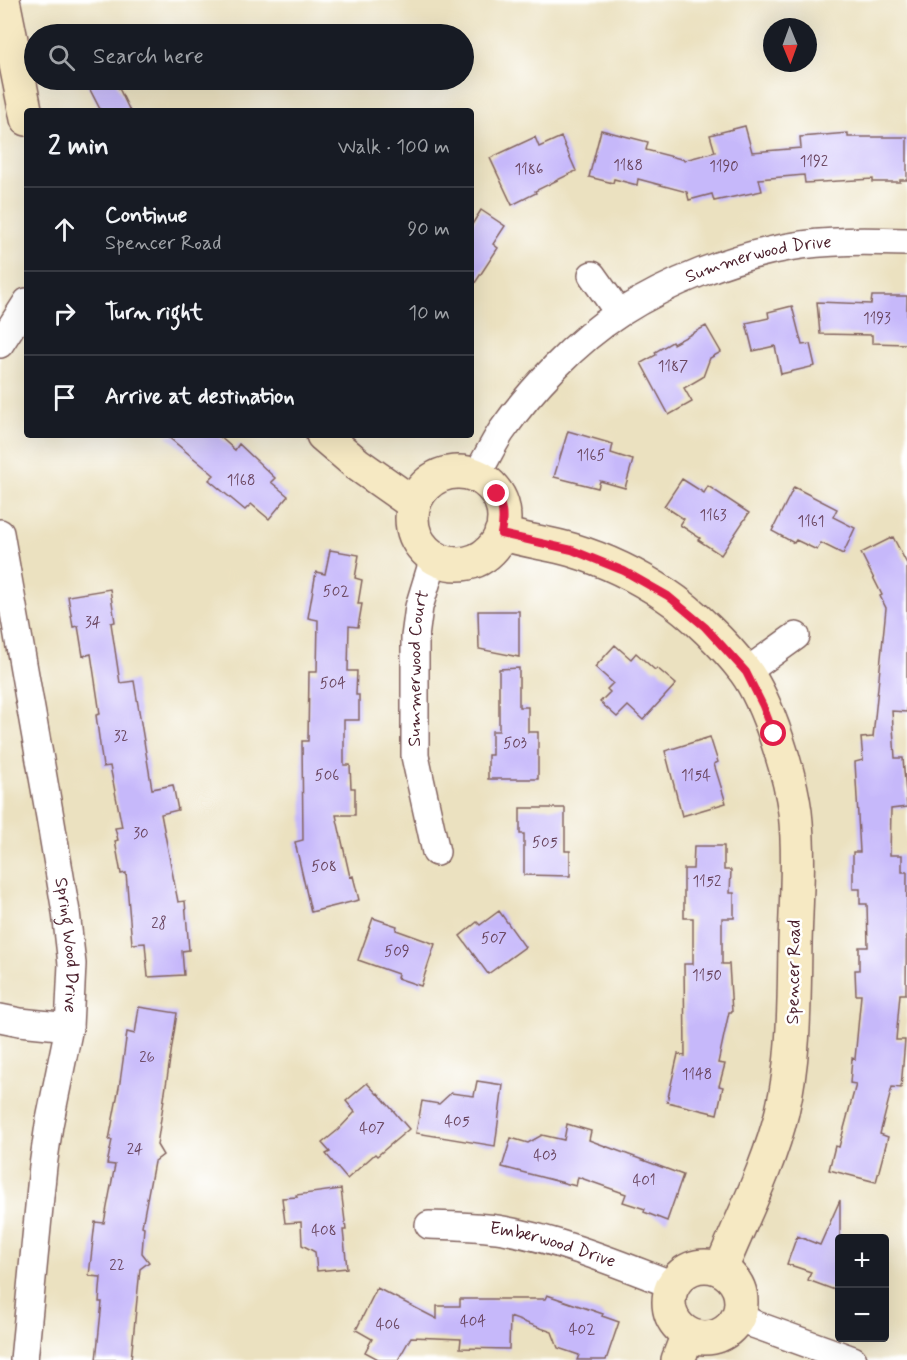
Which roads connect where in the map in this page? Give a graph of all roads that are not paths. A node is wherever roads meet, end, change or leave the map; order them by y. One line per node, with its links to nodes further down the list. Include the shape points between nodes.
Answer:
1 (3, 0): 2 (main road)
2 (25, 108)
3 (907, 242): 6 (street, Summerwood Drive, via 829,242 742,257 694,274)
4 (592, 275): 6 (street)
5 (24, 307): 7 (street)
6 (619, 314): 9 (street, Summerwood Drive, via 555,368 501,433)
7 (0, 344)
8 (327, 438): 10 (main road)
9 (476, 476): 10 (main road, via 446,473 421,490); 12 (main road, via 488,483 500,500 504,520)
10 (414, 504): 13 (main road, via 411,517 415,536)
11 (0, 532): 18 (street, Spring Wood Drive, via 66,912 72,964)
12 (501, 534): 13 (main road, via 482,557 467,563); 15 (main road, Spencer Road, via 572,550 668,596 705,627)
13 (436, 558): 16 (street, Summerwood Court, via 419,607 415,637 415,756)
14 (796, 636): 15 (street)
15 (746, 672): 20 (main road, Spencer Road, via 774,734 795,812 794,1011 782,1113)
16 (436, 852)
17 (0, 1018): 18 (street)
18 (69, 1028): 24 (street, Spring Wood Drive, via 46,1146)
19 (429, 1225): 21 (street, Emberwood Drive, via 482,1227 525,1235)
20 (721, 1269): 21 (main road, via 699,1266 688,1270); 22 (main road, via 737,1283 742,1294)
21 (673, 1285): 23 (main road, via 669,1307)
22 (740, 1316): 23 (main road, via 723,1335 699,1338); 25 (street)
23 (683, 1347)
24 (24, 1360)
25 (854, 1360)

